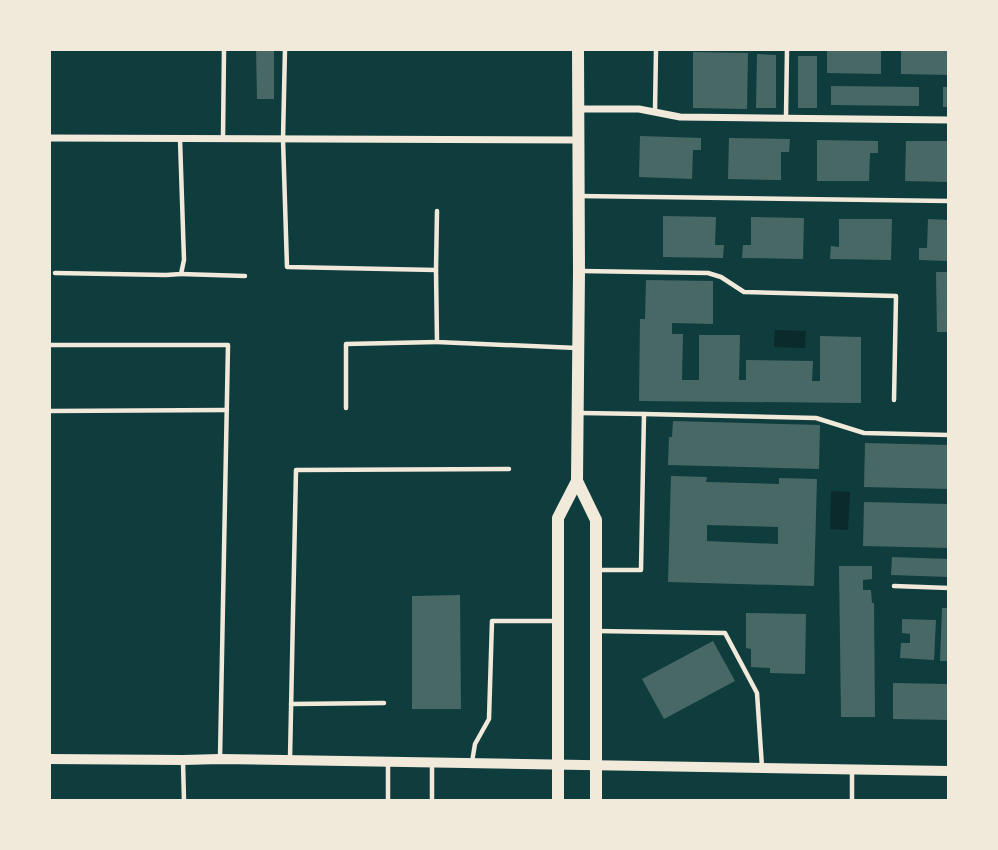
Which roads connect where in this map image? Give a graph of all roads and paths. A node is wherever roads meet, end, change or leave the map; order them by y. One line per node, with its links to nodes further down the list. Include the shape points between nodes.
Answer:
1 (223, 49): 12 (lane)
2 (285, 49): 13 (lane)
3 (578, 49): 6 (main road)
4 (656, 49): 7 (lane)
5 (787, 49): 8 (lane)
6 (578, 109): 7 (street); 14 (main road)
7 (655, 112): 8 (street, via 680,117)
8 (786, 118): 9 (street)
9 (949, 120)
10 (49, 138): 11 (street)
11 (180, 139): 12 (street); 21 (lane)
12 (223, 139): 13 (street)
13 (283, 139): 14 (street); 18 (lane, via 287,268)
14 (578, 140): 15 (main road)
15 (579, 196): 16 (lane); 19 (main road)
16 (949, 201)
17 (438, 211): 18 (lane)
18 (436, 270): 23 (lane)
19 (579, 271): 25 (main road); 26 (lane, via 708,273 744,292 895,296)
20 (55, 274): 21 (lane)
21 (181, 274): 22 (lane)
22 (245, 276)
23 (438, 342): 25 (lane); 27 (lane, via 346,344)
24 (49, 345): 28 (lane, via 228,345)
25 (577, 348): 30 (main road)
26 (894, 400)
27 (346, 408)
28 (227, 410): 29 (lane); 43 (lane)
29 (49, 411)
30 (578, 413): 31 (lane); 34 (main road)
31 (644, 414): 32 (lane, via 816,418 864,433); 35 (lane, via 641,570)
32 (949, 435)
33 (509, 469): 41 (lane, via 296,470)
34 (577, 481): 35 (main road, via 596,520); 38 (main road, via 558,518)
35 (595, 569): 39 (main road)
36 (894, 586): 37 (lane)
37 (949, 588)
38 (558, 621): 48 (lane, via 492,621 489,719 475,744); 49 (main road)
39 (595, 631): 50 (main road); 51 (lane, via 725,633 757,693)
40 (384, 703): 41 (lane)
41 (291, 704): 45 (lane)
42 (49, 759): 44 (street)
43 (220, 759): 44 (street); 45 (street)
44 (183, 760): 54 (lane)
45 (290, 760): 46 (street)
46 (388, 761): 47 (street); 55 (lane)
47 (432, 762): 48 (street); 56 (lane)
48 (472, 763): 49 (street)
49 (558, 765): 50 (street); 57 (main road)
50 (596, 765): 51 (street); 58 (main road)
51 (762, 768): 52 (street)
52 (852, 769): 53 (street); 59 (lane)
53 (949, 771)
54 (184, 801)
55 (388, 801)
56 (432, 801)
57 (558, 801)
58 (596, 801)
59 (852, 801)

